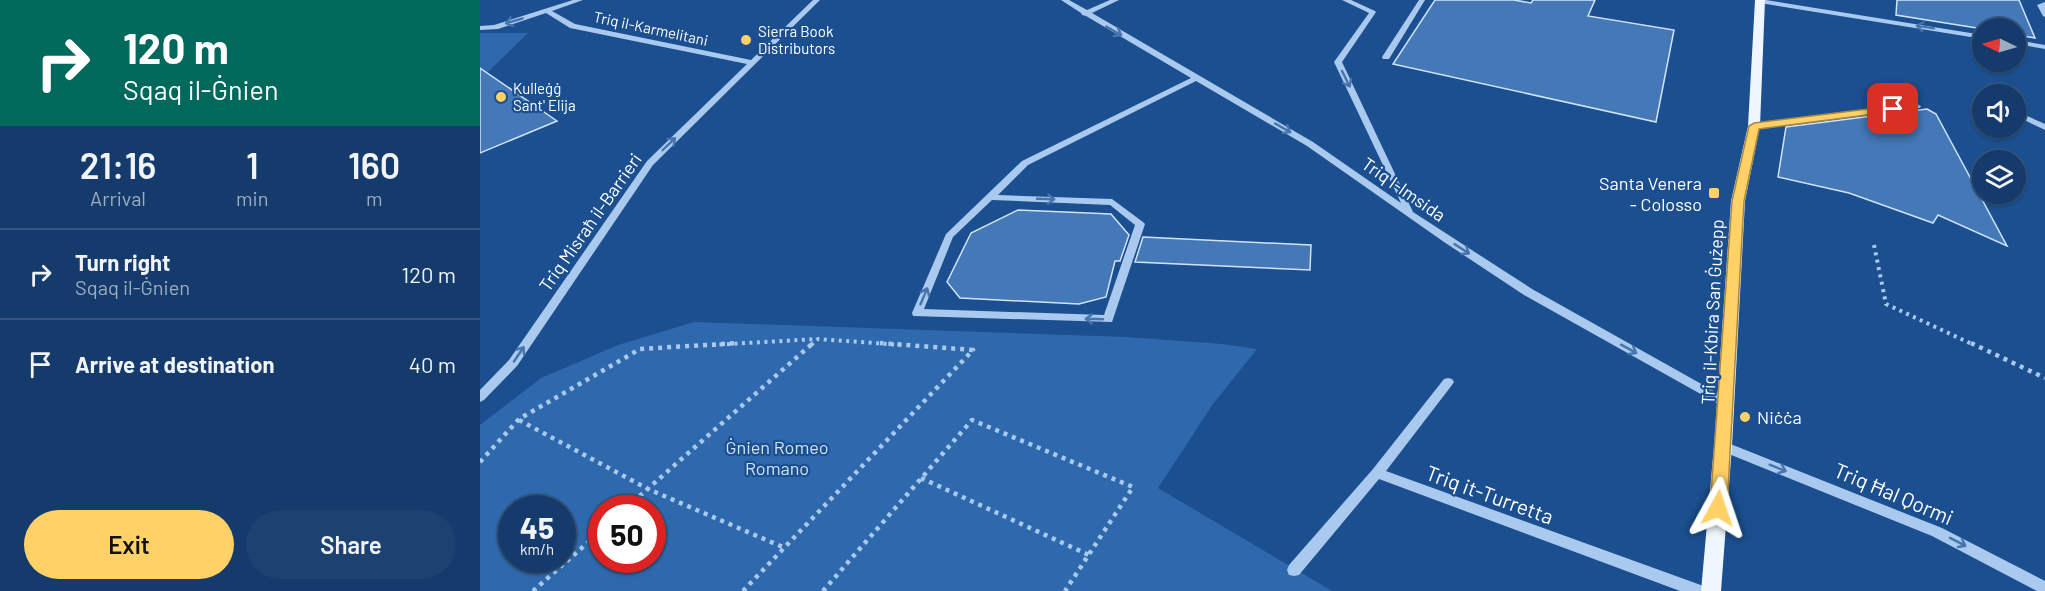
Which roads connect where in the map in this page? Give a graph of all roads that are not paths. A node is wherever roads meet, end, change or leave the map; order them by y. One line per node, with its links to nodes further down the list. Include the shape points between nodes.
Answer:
1 (580, 0): 9 (street)
2 (817, 0): 17 (street, Triq Misraħ il-Barrieri)
3 (1064, 0): 10 (street, Triq l-Imsida)
4 (1116, 0): 10 (street)
5 (1345, 0): 24 (street, one-way to 24, via 1373,12 1338,62)
6 (1422, 0): 16 (street)
7 (1760, 0): 13 (street, one-way to 7); 21 (main road, Triq il-Kbira San Ġużepp)
8 (2040, 3): 11 (street)
9 (547, 11): 12 (street, one-way to 12); 17 (street, Triq il-Karmelitani, via 573,26)
10 (1084, 14): 18 (street, Triq l-Imsida, one-way to 18)
11 (2045, 15)
12 (480, 28)
13 (1972, 35)
14 (2026, 43): 15 (street)
15 (2045, 46)
16 (1386, 57)
17 (753, 63): 26 (street, Triq Misraħ il-Barrieri, one-way to 17, via 513,363 650,163)
18 (1196, 78): 23 (street, via 1025,163); 24 (street, Triq l-Imsida, one-way to 24, via 1310,144)
19 (1917, 106): 21 (street)
20 (2026, 118): 22 (street)
21 (1754, 126): 27 (main road, Triq il-Kbira San Ġużepp, via 1738,201)
22 (2045, 127)
23 (987, 197): 23 (street, one-way to 23, via 1112,202 1140,224 1108,319 917,313 949,236)
24 (1410, 213): 27 (street, Triq l-Imsida, one-way to 27, via 1528,292)
25 (1448, 382): 29 (street)
26 (480, 397)
27 (1726, 403): 28 (main road, Triq il-Kbira San Ġużepp)
28 (1723, 446): 31 (street, Triq Ħal Qormi, one-way to 31, via 1937,532); 33 (main road, Triq il-Kbira San Ġużepp)
29 (1377, 473): 30 (street); 32 (street, Triq it-Turretta)
30 (1294, 570)
31 (2045, 588)
32 (1698, 591)
33 (1711, 591)

